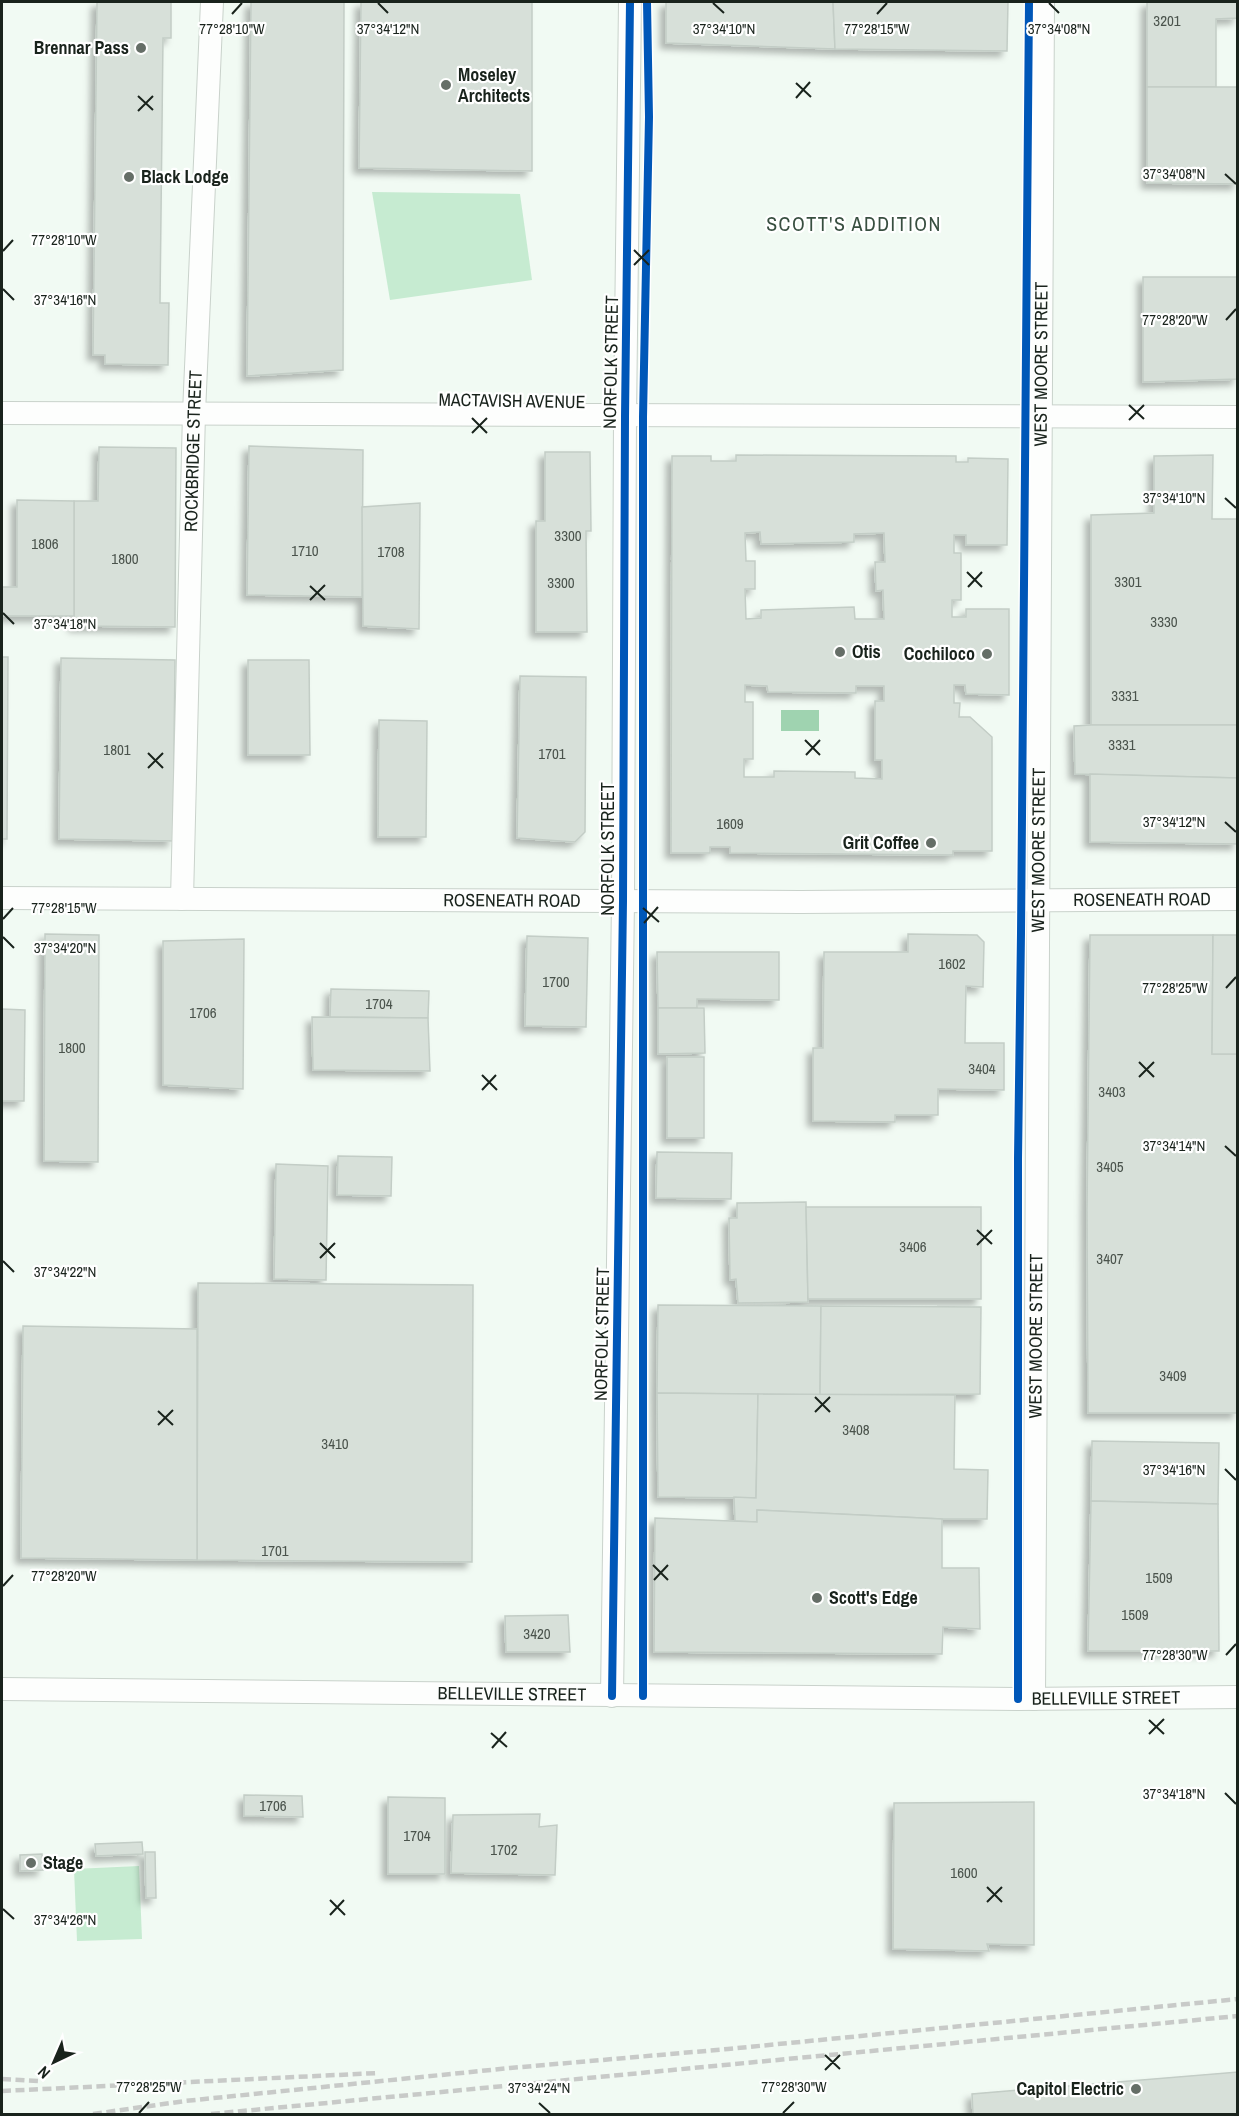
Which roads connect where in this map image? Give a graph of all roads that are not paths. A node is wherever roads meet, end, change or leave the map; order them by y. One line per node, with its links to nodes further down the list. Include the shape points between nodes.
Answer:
1 (212, 2): 5 (street, ROCKBRIDGE STREET)
2 (630, 2): 6 (street, NORFOLK STREET)
3 (1043, 2): 7 (street, WEST MOORE STREET)
4 (2, 413): 5 (street, MACTAVISH AVENUE)
5 (194, 413): 6 (street, MACTAVISH AVENUE); 10 (street, ROCKBRIDGE STREET)
6 (625, 417): 7 (street, MACTAVISH AVENUE); 13 (street, NORFOLK STREET)
7 (1041, 417): 8 (street, MACTAVISH AVENUE); 12 (street, WEST MOORE STREET)
8 (1238, 417)
9 (2, 898): 10 (street, ROSENEATH ROAD)
10 (182, 898): 13 (street, ROSENEATH ROAD)
11 (1238, 899): 12 (street, ROSENEATH ROAD)
12 (1038, 900): 13 (street, ROSENEATH ROAD); 17 (street, WEST MOORE STREET)
13 (623, 901): 15 (street, NORFOLK STREET)
14 (2, 1689): 15 (street, BELLEVILLE STREET)
15 (612, 1696): 17 (street, BELLEVILLE STREET)
16 (1238, 1696): 17 (street, BELLEVILLE STREET)
17 (1034, 1699)

